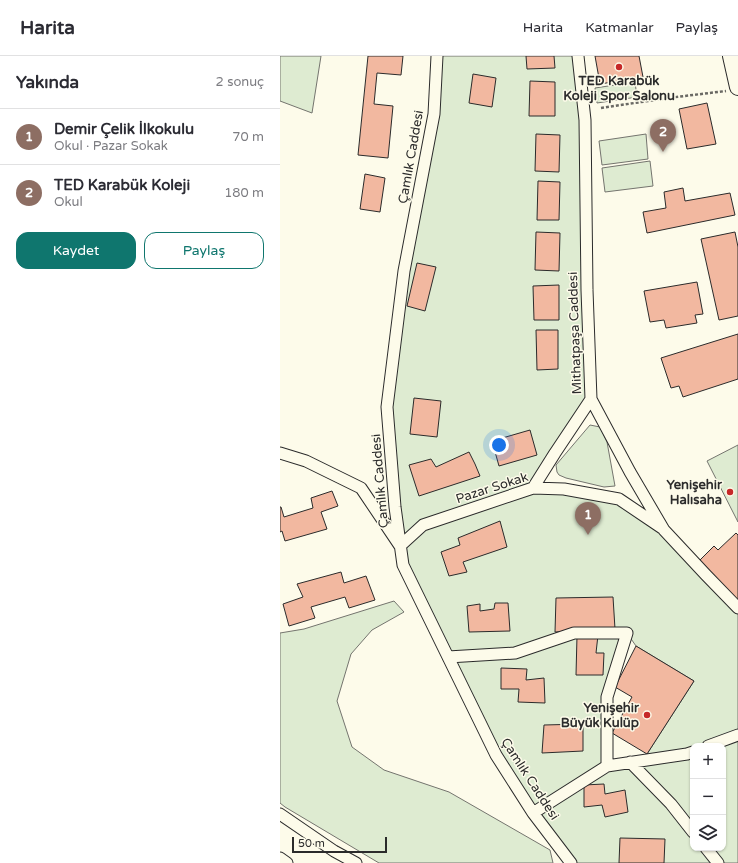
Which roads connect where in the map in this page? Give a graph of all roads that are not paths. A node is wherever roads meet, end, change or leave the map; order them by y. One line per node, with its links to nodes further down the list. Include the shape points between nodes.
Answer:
1 (437, 56): 9 (street, Çamlık Caddesi, via 434,114 404,271 387,406)
2 (578, 56): 5 (street, Mithatpaşa Caddesi, via 585,120)
3 (731, 56): 4 (street)
4 (734, 89)
5 (591, 399): 7 (street); 8 (street, Mithatpaşa Caddesi)
6 (280, 453): 9 (street, via 306,462 361,488)
7 (533, 488): 8 (street, Pazar Sokak, via 564,489 619,499); 9 (street, Pazar Sokak, via 423,525)
8 (664, 530): 10 (street, Mithatpaşa Caddesi)
9 (400, 546): 11 (street, Çamlık Caddesi, via 403,565)
10 (738, 608)
11 (448, 657): 16 (street, via 515,653 574,633 627,633 607,696); 17 (street, Çamlık Caddesi, via 496,756)
12 (738, 735): 13 (street)
13 (716, 743)
14 (690, 753): 15 (street)
15 (630, 762): 16 (street); 19 (street, via 671,804)
16 (606, 766): 17 (street)
17 (533, 813): 24 (street, Çamlık Caddesi)
18 (280, 814): 23 (street)
19 (690, 828)
20 (708, 851): 25 (street)
21 (280, 858): 22 (street)
22 (286, 863)
23 (356, 863)
24 (571, 863)
25 (718, 863)

